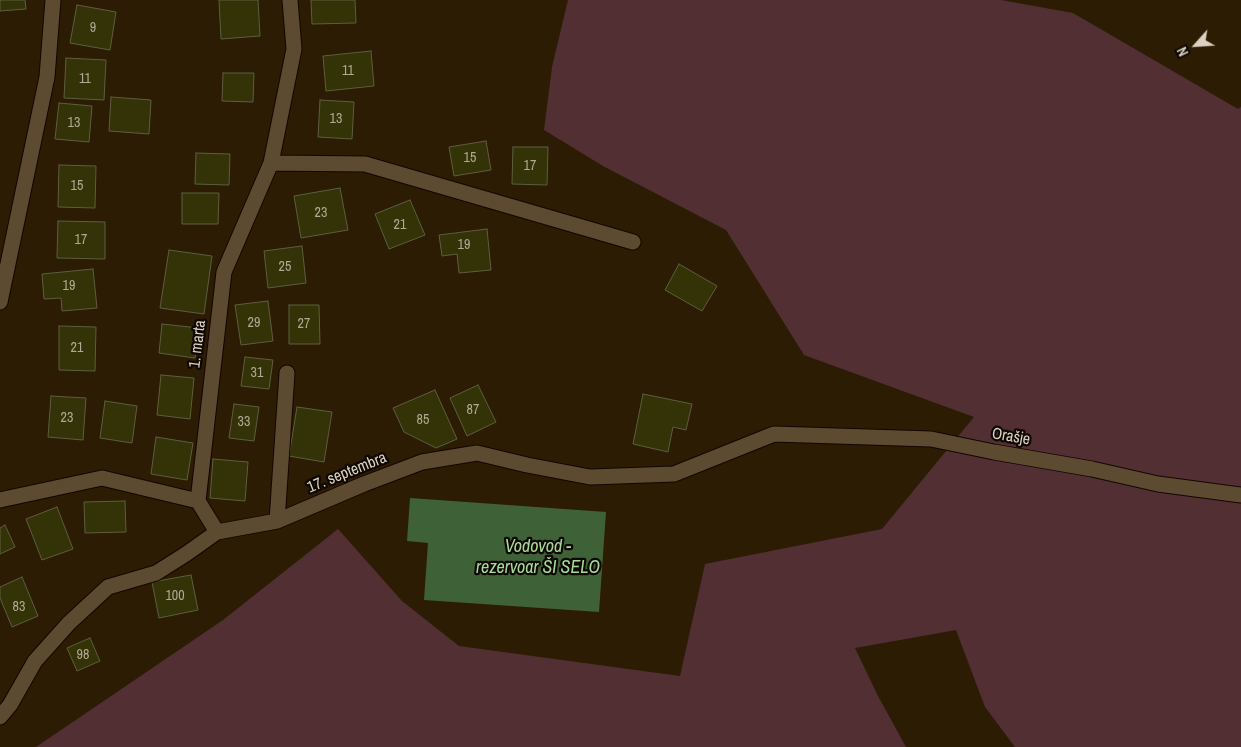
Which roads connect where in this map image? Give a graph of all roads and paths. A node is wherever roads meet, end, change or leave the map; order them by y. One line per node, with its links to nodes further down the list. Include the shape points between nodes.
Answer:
1 (53, 0): 5 (street, via 47,77)
2 (290, 0): 3 (street, 1. marta, via 294,49)
3 (271, 164): 4 (street, via 365,164); 10 (street, 1. marta, via 224,272)
4 (632, 242)
5 (0, 302)
6 (287, 374): 11 (street)
7 (774, 434): 8 (street, Orašje, via 931,439 1092,468 1158,484); 11 (street, 17. septembra, via 674,474 590,477 477,453 422,462)
8 (1241, 495)
9 (0, 500): 10 (street, via 102,478)
10 (198, 501): 12 (street)
11 (277, 521): 12 (street, 17. septembra)
12 (217, 532): 13 (street, 17. septembra, via 156,573 108,587 69,623 36,661)
13 (0, 717)

